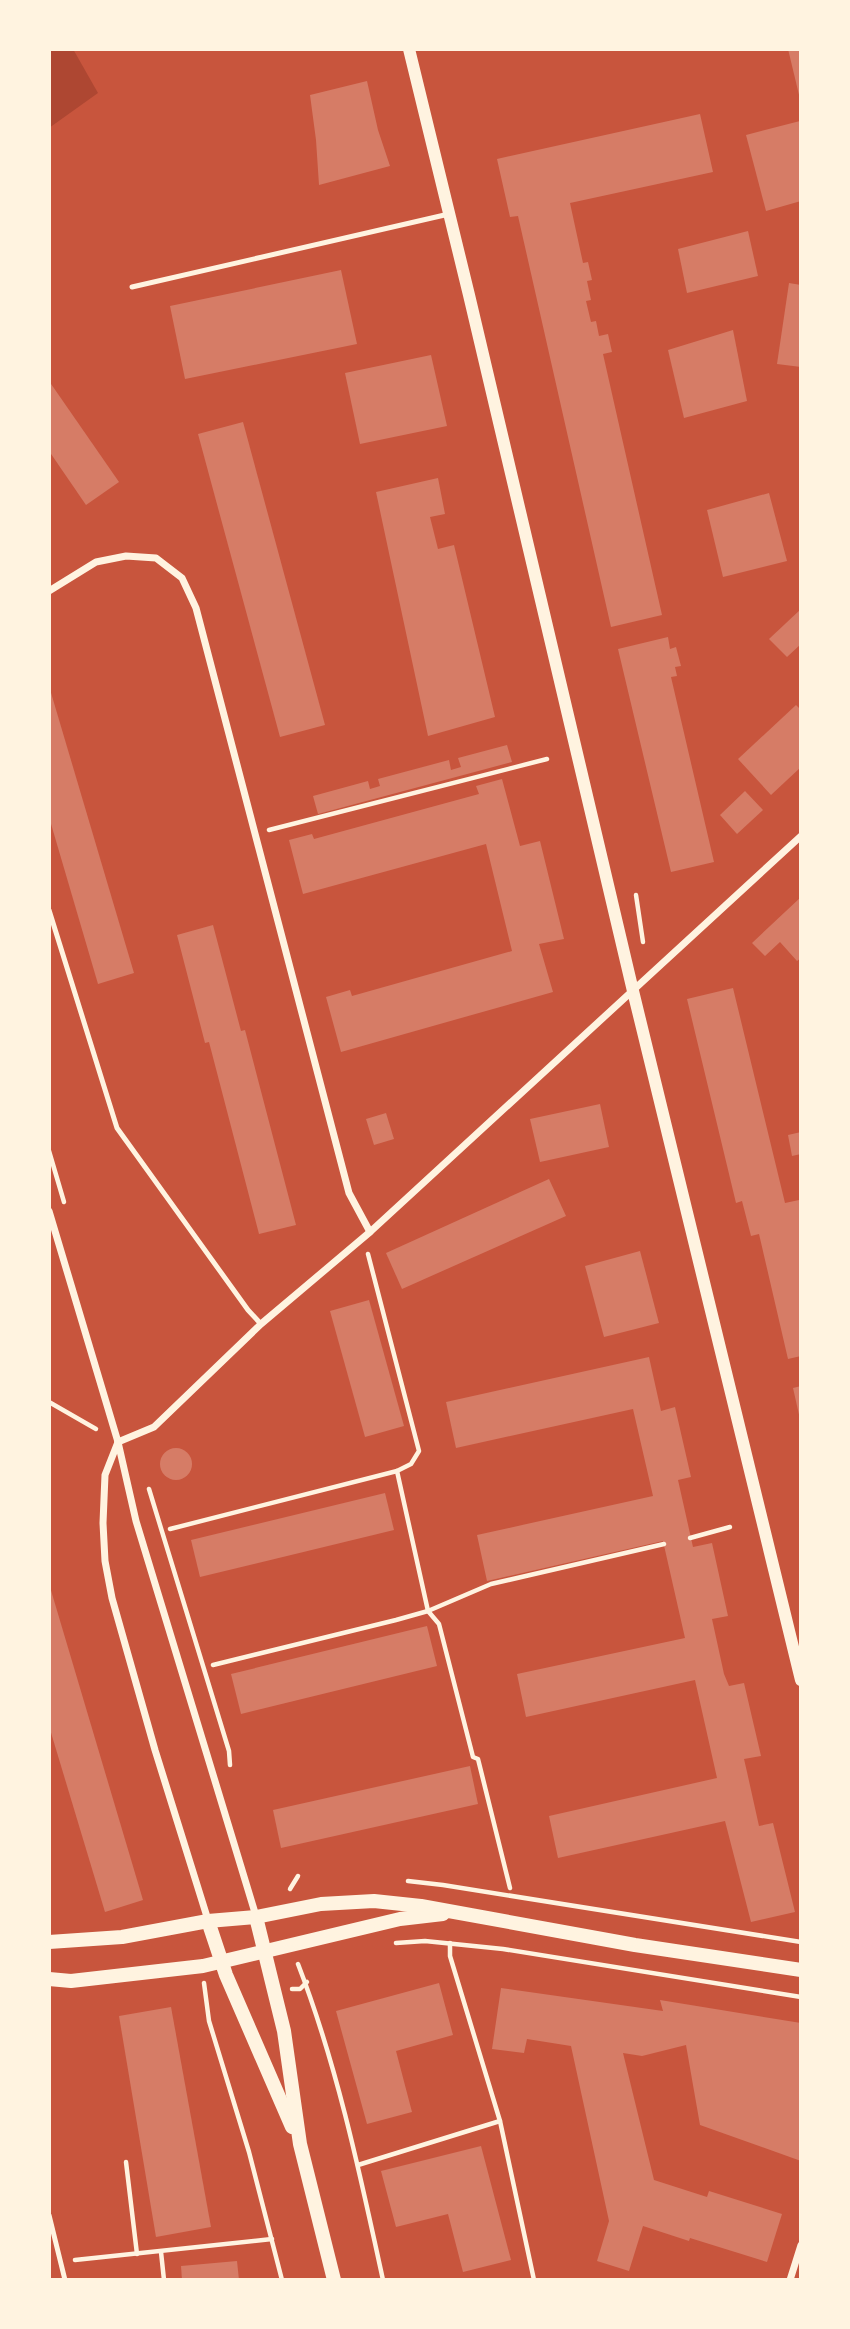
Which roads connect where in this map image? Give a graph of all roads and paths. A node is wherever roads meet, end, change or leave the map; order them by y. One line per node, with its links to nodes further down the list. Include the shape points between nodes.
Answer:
1 (409, 49): 2 (street)
2 (449, 214): 3 (lane); 9 (street)
3 (132, 288)
4 (49, 591): 6 (street, via 96,562 126,556 156,558 182,578 197,608)
5 (547, 759): 6 (path)
6 (255, 833): 11 (street, via 348,1193)
7 (801, 836): 9 (street)
8 (49, 910): 12 (lane, via 117,1128)
9 (633, 991): 11 (street); 23 (street)
10 (49, 1212): 14 (street)
11 (367, 1235): 12 (street); 15 (path, via 419,1451 411,1464)
12 (261, 1324): 14 (street, via 154,1427)
13 (49, 1402): 14 (path)
14 (118, 1441): 30 (street, via 136,1521); 31 (street, via 106,1475 107,1573)
15 (397, 1471): 18 (path); 21 (path)
16 (148, 1487): 24 (path, via 229,1751)
17 (730, 1527): 19 (path)
18 (170, 1529)
19 (691, 1538)
20 (664, 1544): 21 (path, via 491,1584)
21 (428, 1611): 22 (path); 27 (path, via 439,1624)
22 (213, 1665)
23 (801, 1680)
24 (230, 1769)
25 (298, 1876): 28 (path)
26 (400, 1881): 33 (path)
27 (510, 1888)
28 (288, 1892)
29 (454, 1913): 30 (main road, via 374,1901 321,1904); 36 (main road, via 400,1919); 39 (main road)
30 (256, 1917): 31 (main road); 36 (main road)
31 (208, 1921): 32 (main road, via 122,1937); 37 (main road)
32 (49, 1942)
33 (801, 1942)
34 (389, 1943): 35 (path)
35 (450, 1943): 41 (path); 43 (path, via 450,1956)
36 (266, 1952): 37 (main road); 44 (main road, via 286,2043)
37 (221, 1962): 40 (main road, via 155,1973); 44 (main road)
38 (300, 1968): 46 (path)
39 (801, 1970)
40 (49, 1979)
41 (801, 1997)
42 (209, 2021): 48 (path)
43 (500, 2121): 46 (path); 58 (path)
44 (300, 2144): 56 (main road)
45 (126, 2162): 51 (path)
46 (358, 2165): 57 (path)
47 (49, 2215): 52 (lane)
48 (272, 2239): 50 (path); 55 (path)
49 (801, 2245): 59 (street)
50 (161, 2252): 51 (path); 54 (path)
51 (137, 2254): 52 (path)
52 (61, 2261): 53 (lane)
53 (65, 2280)
54 (164, 2280)
55 (282, 2280)
56 (334, 2280)
57 (383, 2280)
58 (534, 2280)
59 (790, 2280)

